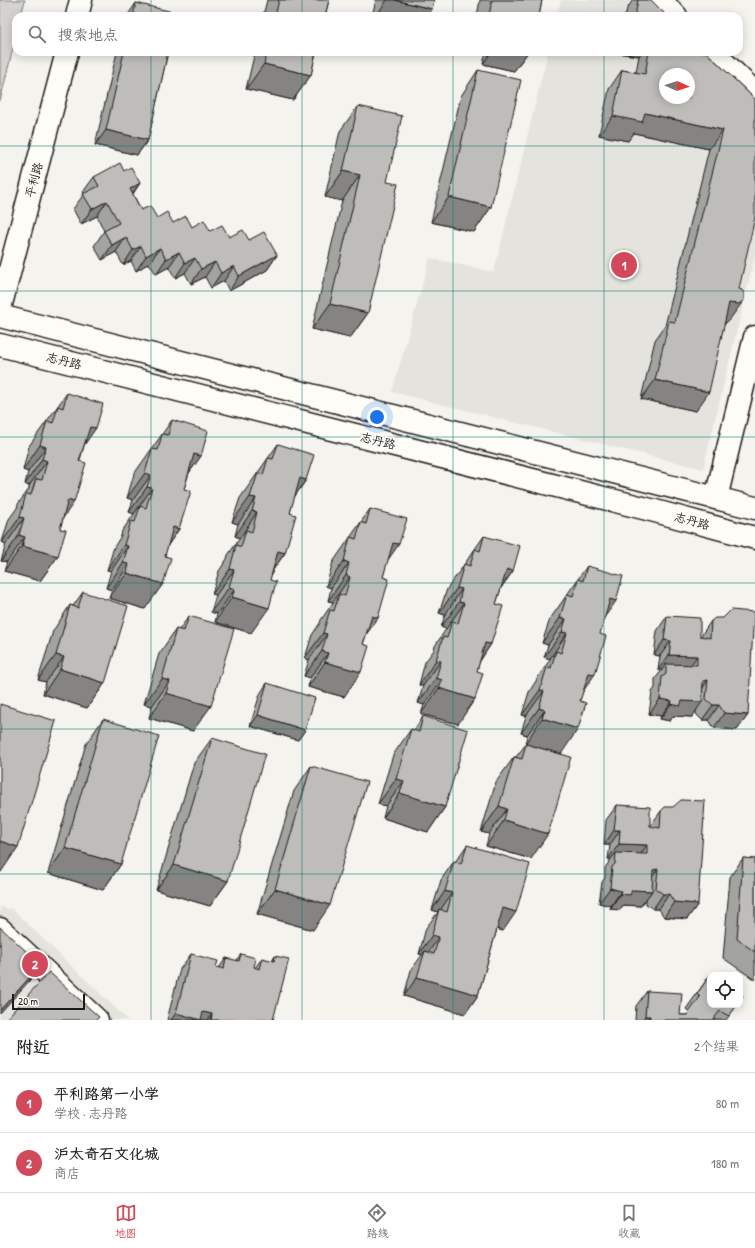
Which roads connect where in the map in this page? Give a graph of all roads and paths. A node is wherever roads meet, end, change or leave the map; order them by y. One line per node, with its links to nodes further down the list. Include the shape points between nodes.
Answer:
1 (81, 0): 3 (main road)
2 (660, 0): 4 (main road)
3 (78, 12)
4 (672, 12)
5 (66, 56): 8 (main road, 平利路)
6 (717, 56): 7 (main road)
7 (755, 93)
8 (0, 308)
9 (0, 316): 12 (main road)
10 (755, 337): 12 (main road)
11 (0, 345): 14 (main road, 志丹路)
12 (716, 498): 13 (main road)
13 (755, 508)
14 (755, 538)
15 (0, 929): 16 (main road)
16 (97, 1020)

